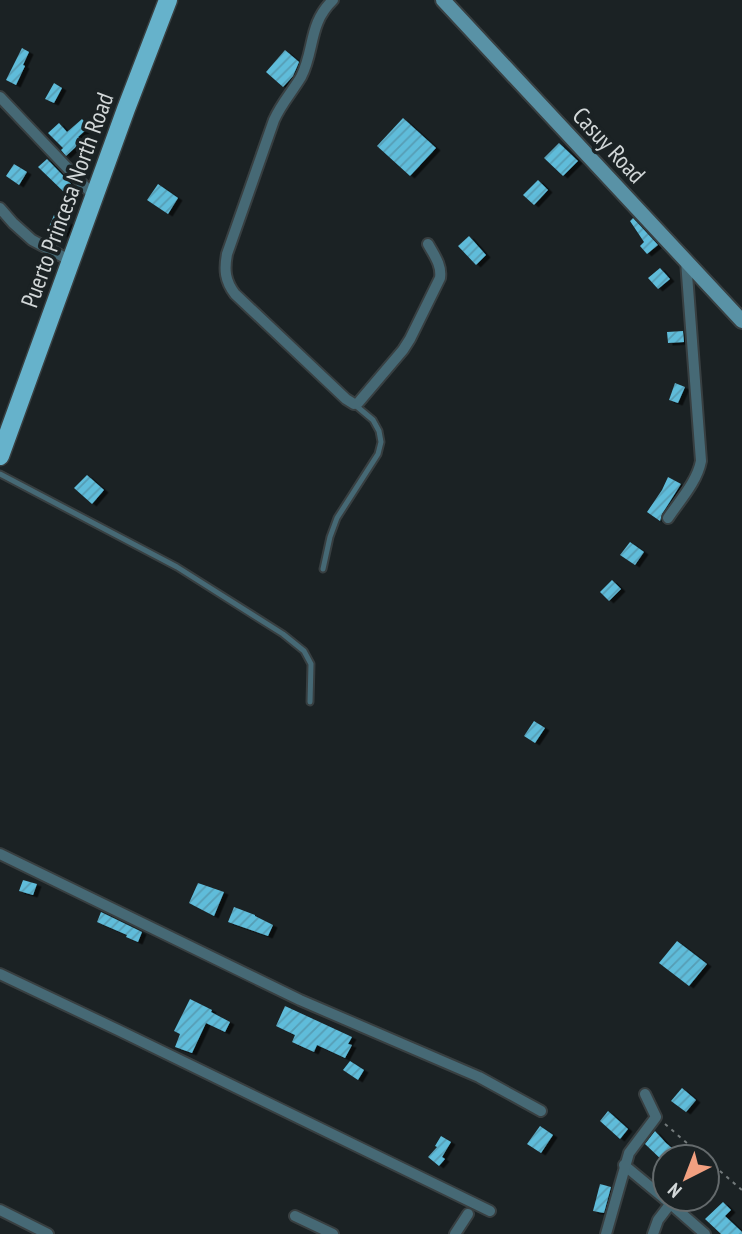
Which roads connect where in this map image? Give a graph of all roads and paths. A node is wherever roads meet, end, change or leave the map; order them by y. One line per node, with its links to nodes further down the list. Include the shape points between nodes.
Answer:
1 (168, 0): 5 (main road, Puerto Princesa North Road)
2 (333, 0): 11 (street, via 317,22 301,76 274,120 227,254 225,276 235,294)
3 (443, 0): 9 (street, Casuy Road)
4 (0, 97): 5 (street)
5 (94, 196): 8 (main road, Puerto Princesa North Road)
6 (0, 208): 8 (street, via 32,240)
7 (428, 244): 11 (street, via 439,264 440,278 403,350)
8 (71, 261): 12 (main road, Puerto Princesa North Road)
9 (686, 261): 10 (street, Casuy Road); 14 (street, via 701,461)
10 (742, 321)
11 (354, 404): 15 (lane, via 373,420 381,442 337,518)
12 (0, 456)
13 (0, 474): 16 (lane, via 177,567 283,634 304,651 311,664)
14 (668, 518)
15 (323, 569)
16 (310, 702)
17 (0, 854): 20 (street, via 300,1000 480,1077)
18 (0, 974): 28 (street)
19 (645, 1094): 21 (street)
20 (541, 1111)
21 (656, 1117): 22 (path); 23 (street)
22 (687, 1143)
23 (624, 1165): 25 (street); 36 (street)
24 (721, 1172): 26 (path)
25 (651, 1187)
26 (742, 1190)
27 (0, 1210): 33 (street)
28 (490, 1211)
29 (661, 1213): 37 (street)
30 (682, 1213): 38 (street)
31 (468, 1214): 35 (street)
32 (295, 1216): 34 (street)
33 (48, 1234)
34 (333, 1234)
35 (455, 1234)
36 (606, 1234)
37 (653, 1234)
38 (705, 1234)

